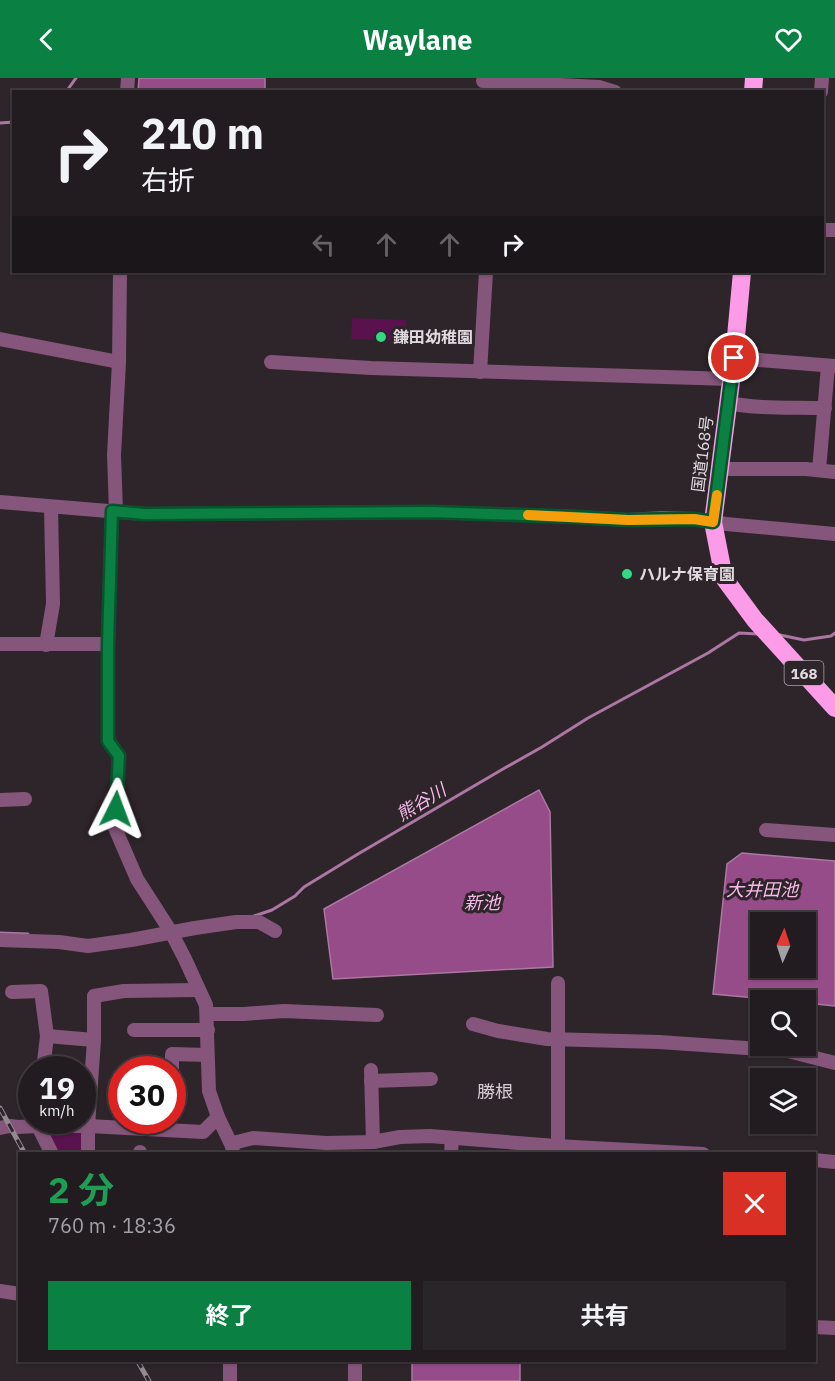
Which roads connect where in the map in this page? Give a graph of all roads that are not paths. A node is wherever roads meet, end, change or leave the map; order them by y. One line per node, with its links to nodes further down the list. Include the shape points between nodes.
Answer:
1 (599, 83): 2 (street)
2 (482, 84)
3 (120, 273): 8 (street)
4 (486, 273): 11 (street)
5 (742, 273): 7 (highway, 国道168号 / 168)
6 (0, 339): 8 (street)
7 (734, 358): 10 (street); 12 (highway, 国道168号 / 168)
8 (119, 362): 20 (street)
9 (271, 362): 11 (street)
10 (832, 366): 14 (street)
11 (480, 372): 12 (street)
12 (731, 379): 13 (highway, 国道168号 / 168)
13 (727, 403): 14 (street); 15 (highway, 国道168号 / 168)
14 (825, 408): 16 (street)
15 (720, 469): 16 (street); 21 (highway, 国道168号 / 168)
16 (819, 470): 17 (street)
17 (835, 472)
18 (0, 502): 19 (street)
19 (51, 507): 20 (street); 25 (street, via 52,604)
20 (114, 511): 21 (street, via 432,512); 24 (street)
21 (713, 522): 22 (street); 26 (highway, 国道168号 / 168, via 724,578 755,620)
22 (835, 534)
23 (0, 644): 25 (street)
24 (108, 644): 25 (street); 31 (street, via 108,741 119,756 115,828 137,879)
25 (46, 645)
26 (835, 708)
27 (25, 799): 28 (street)
28 (0, 800)
29 (766, 830): 30 (street)
30 (835, 836)
31 (167, 927): 32 (street, via 259,922); 33 (street, via 88,946); 35 (street)
32 (275, 931)
33 (0, 940)
34 (558, 983): 43 (street)
35 (198, 990): 37 (street); 44 (street, via 124,991 94,996)
36 (12, 992): 42 (street, via 42,991)
37 (207, 1014): 38 (street); 41 (street)
38 (377, 1014)
39 (473, 1024): 43 (street)
40 (134, 1030): 41 (street)
41 (208, 1030): 45 (street)
42 (46, 1036): 44 (street); 46 (street)
43 (558, 1039): 49 (street, via 758,1048); 59 (street)
44 (94, 1040): 47 (street)
45 (207, 1055): 48 (street); 51 (street, via 209,1091)
46 (44, 1056)
47 (93, 1056)
48 (172, 1056)
49 (835, 1063)
50 (431, 1079): 58 (street, via 371,1075)
51 (218, 1117): 52 (street, via 202,1132); 60 (street)
52 (96, 1126)
53 (18, 1127): 54 (street)
54 (0, 1128)
55 (43, 1134): 61 (street)
56 (88, 1134): 62 (street)
57 (452, 1138): 58 (street, via 400,1137); 59 (street); 63 (street)
58 (373, 1142): 60 (street, via 254,1138 237,1142)
59 (557, 1149): 64 (street)
60 (232, 1150)
61 (51, 1152)
62 (88, 1152)
63 (451, 1152)
64 (661, 1152)
65 (816, 1160): 66 (street)
66 (835, 1162)
67 (0, 1291): 68 (street)
68 (18, 1294)
69 (816, 1327): 70 (street)
70 (835, 1328)
71 (230, 1362): 73 (street)
72 (355, 1362): 74 (street)
73 (230, 1381)
74 (355, 1381)

